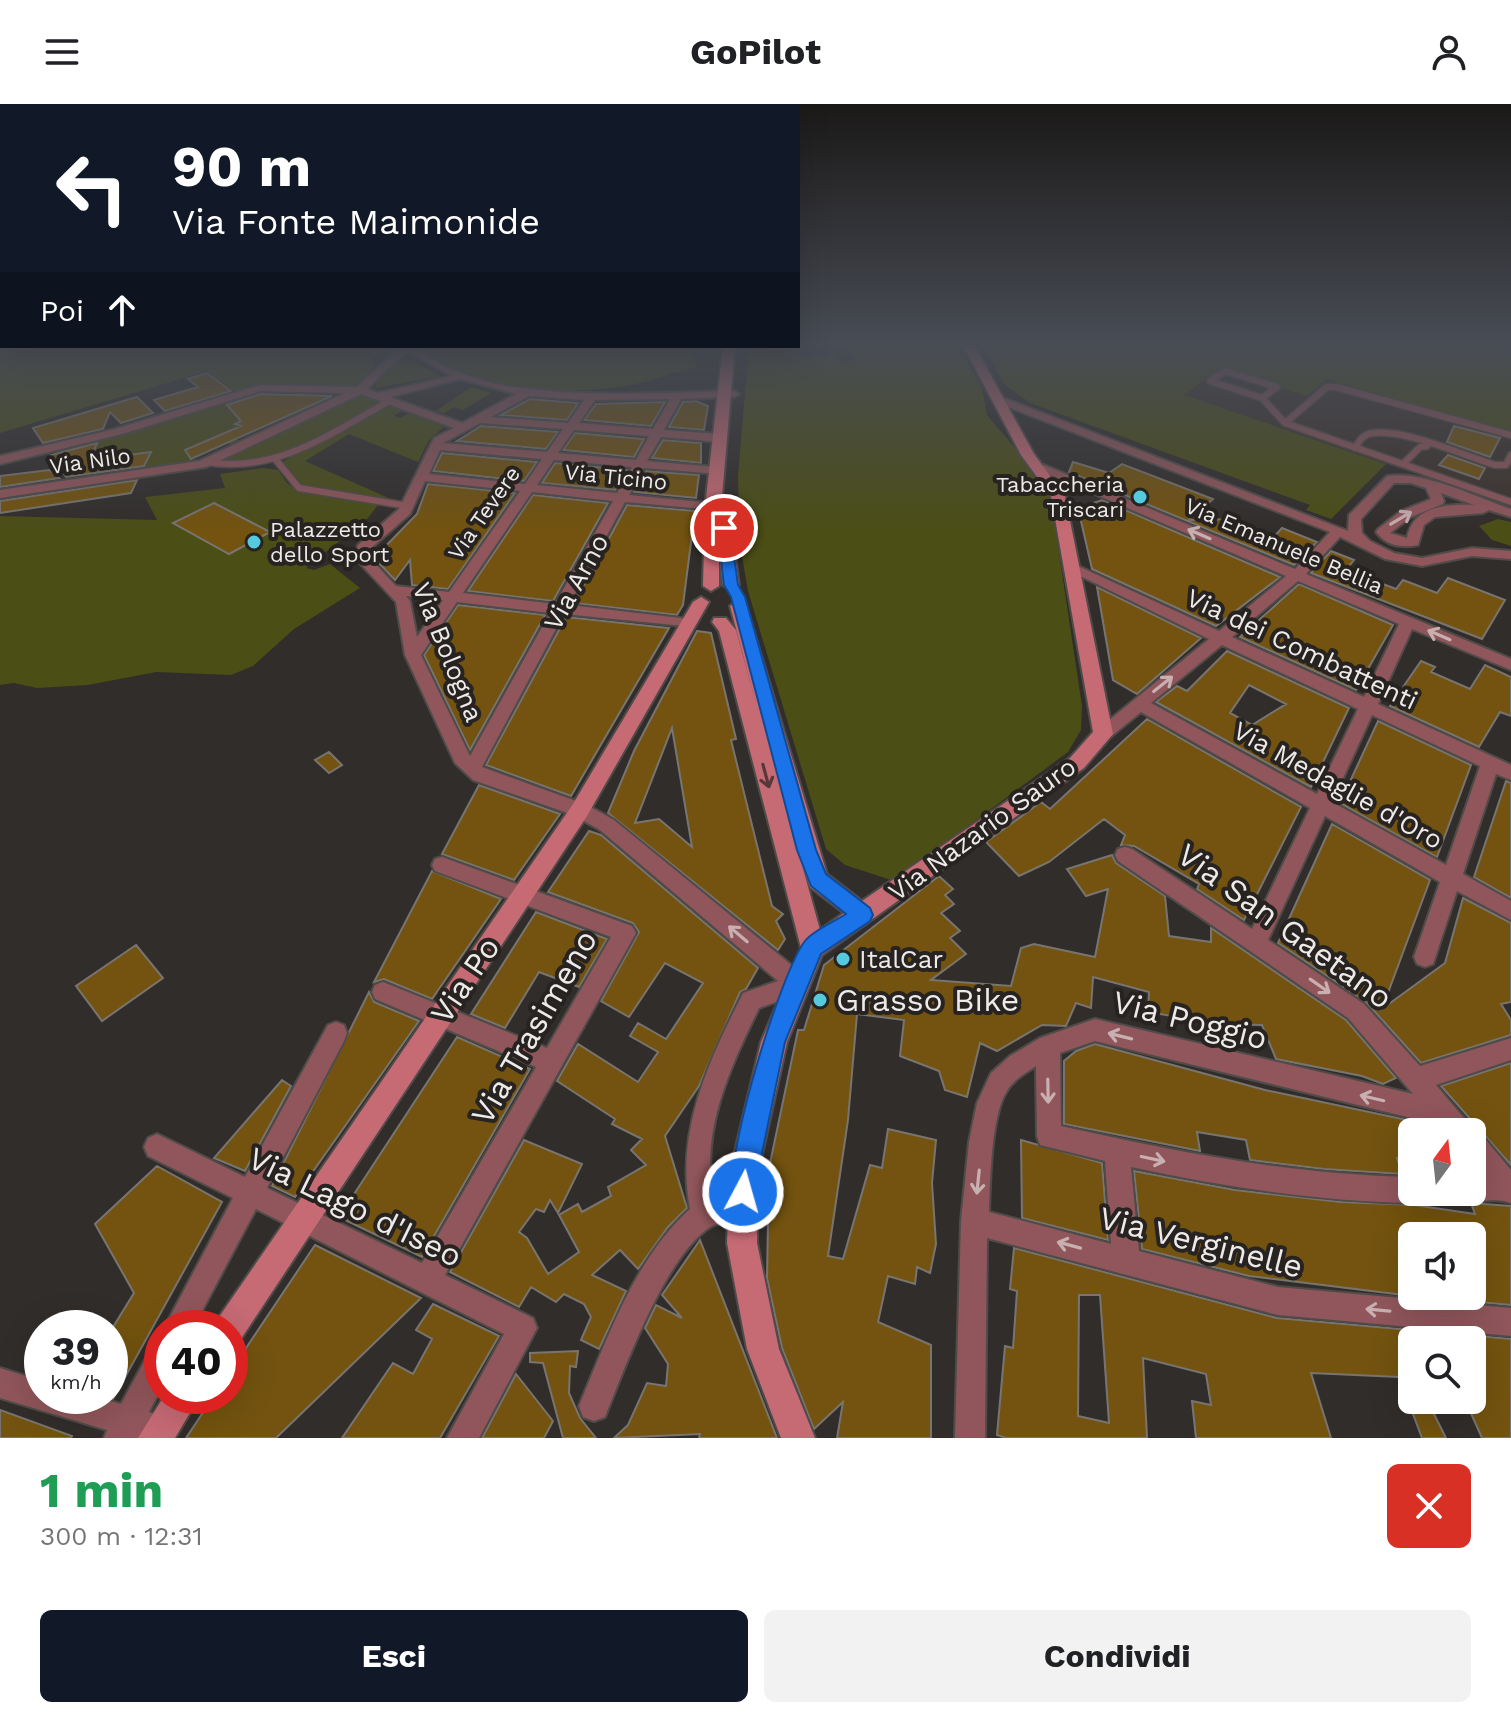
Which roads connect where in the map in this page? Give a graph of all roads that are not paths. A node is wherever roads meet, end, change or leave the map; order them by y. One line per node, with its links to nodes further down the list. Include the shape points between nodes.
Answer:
1 (198, 407): 26 (street)
2 (323, 407): 28 (street, Via Nilo)
3 (369, 407): 27 (lane)
4 (416, 407): 15 (street)
5 (499, 407): 15 (street)
6 (584, 407): 17 (street, Via Tevere)
7 (671, 407): 18 (street, Via Arno)
8 (726, 407): 20 (street)
9 (728, 407): 48 (street, via 723,506)
10 (1002, 407): 31 (street)
11 (1019, 407): 42 (street)
12 (1271, 407): 16 (lane)
13 (1303, 407): 16 (lane)
14 (1410, 407): 19 (lane)
15 (470, 423): 17 (street); 21 (street)
16 (1285, 423): 23 (lane)
17 (571, 427): 18 (street); 25 (street, Via Tevere)
18 (656, 434): 20 (street); 30 (street, Via Arno)
19 (1511, 435)
20 (720, 438): 32 (street)
21 (435, 446): 25 (street); 33 (street, Via Bologna)
22 (1427, 446): 23 (lane, via 1381,432 1362,437); 24 (lane, via 1502,466); 29 (lane)
23 (1355, 448): 29 (lane)
24 (1511, 455)
25 (550, 457): 30 (street); 35 (street, Via Tevere)
26 (0, 460)
27 (276, 460): 28 (lane, via 240,468); 38 (lane, via 299,488)
28 (207, 462): 36 (street, Via Nilo)
29 (1403, 464): 40 (lane)
30 (640, 465): 32 (street); 37 (street, Via Arno)
31 (1040, 468): 46 (street, via 1058,496); 47 (street, Via Emanuele Bellia, one-way to 31)
32 (715, 471): 39 (street)
33 (421, 477): 35 (street, Via Ticino); 38 (street, Via Bologna)
34 (1431, 486): 40 (street); 40 (street, one-way to 34, via 1464,508 1423,518 1416,539 1407,543 1384,536 1399,518 1438,501); 41 (street, via 1391,479)
35 (528, 488): 37 (street, Via Ticino); 51 (street, Via Tevere)
36 (0, 494)
37 (622, 498): 39 (street, Via Ticino); 53 (street, Via Arno)
38 (408, 506): 50 (street, Via Bologna, via 363,548 368,567)
39 (712, 507): 49 (street)
40 (1507, 508)
41 (1354, 518): 42 (street); 44 (street, via 1355,534)
42 (1323, 524): 43 (street)
43 (1337, 533): 44 (street); 47 (street)
44 (1375, 551): 45 (street, via 1422,562 1472,552)
45 (1511, 555)
46 (1073, 569): 56 (street, Via dei Combattenti); 61 (street)
47 (1297, 575): 55 (street, Via Emanuele Bellia); 56 (street)
48 (731, 585): 49 (street); 52 (street)
49 (711, 586): 54 (street)
50 (396, 590): 51 (street); 57 (street, Via Bologna)
51 (453, 596): 53 (street); 57 (street, Via Tevere)
52 (738, 606): 54 (street, via 731,617); 72 (street, via 818,880)
53 (561, 609): 54 (street); 63 (street, Via Arno)
54 (706, 617): 66 (street, Via Po); 74 (street, one-way to 74, via 727,630)
55 (1408, 622): 58 (street, Via Emanuele Bellia, one-way to 55); 60 (street)
56 (1220, 638): 59 (street, one-way to 56); 60 (street, Via dei Combattenti)
57 (413, 655): 63 (street, Via Bologna, via 461,758)
58 (1511, 665)
59 (1139, 704): 61 (street); 65 (street, Via Medaglie d'Oro)
60 (1368, 706): 62 (street, Via dei Combattenti); 65 (street)
61 (1103, 734): 72 (street, Via Nazario Sauro, via 1077,763)
62 (1490, 764): 64 (street, Via dei Combattenti); 69 (street)
63 (472, 768): 66 (street)
64 (1511, 773)
65 (1321, 805): 69 (street, Via Medaglie d'Oro); 73 (street)
66 (580, 810): 70 (street, Via Po); 76 (street, one-way to 66, via 607,825)
67 (1125, 855): 73 (street, Via San Gaetano)
68 (442, 865): 70 (street, Via Trasimeno)
69 (1452, 878): 71 (street, Via Medaglie d'Oro); 75 (street)
70 (523, 894): 78 (street, Via Po); 82 (street, Via Trasimeno, via 625,933)
71 (1511, 911)
72 (863, 915): 74 (street, Via Nazario Sauro)
73 (1256, 942): 83 (street, Via San Gaetano, one-way to 83, via 1356,1011)
74 (813, 948): 76 (street)
75 (1425, 957)
76 (798, 984): 93 (street, via 774,1042 744,1172); 94 (street, via 751,1000 729,1044 698,1145 696,1174)
77 (383, 992): 78 (street)
78 (441, 1016): 82 (street); 95 (street, Via Po)
79 (336, 1033): 92 (street)
80 (1048, 1046): 84 (street, Via Poggio, one-way to 80, via 1095,1030); 87 (street, one-way to 87, via 1049,1136); 96 (street, Via Poggio, one-way to 96, via 998,1081 987,1105)
81 (1511, 1049): 83 (street)
82 (550, 1061): 98 (street, Via Trasimeno)
83 (1418, 1079): 85 (street, Via San Gaetano)
84 (1433, 1118)
85 (1451, 1118)
86 (157, 1147): 92 (street, Via Lago d'Iseo)
87 (1117, 1151): 91 (street, one-way to 91, via 1221,1174); 97 (street)
88 (1486, 1160): 89 (street)
89 (1510, 1188): 90 (street)
90 (1486, 1189)
91 (1398, 1190)
92 (249, 1193): 95 (street, Via Lago d'Iseo); 99 (street)
93 (742, 1212): 94 (street, via 716,1210); 109 (street, via 748,1283 763,1349)
94 (705, 1216): 104 (street, via 674,1247 634,1312)
95 (303, 1220): 98 (street, Via Lago d'Iseo); 100 (street, Via Po)
96 (974, 1221): 97 (street, Via Verginelle, one-way to 96); 110 (street, Via Poggio)
97 (1126, 1260): 101 (street, Via Verginelle, one-way to 97, via 1278,1301)
98 (427, 1281): 108 (street, Via Lago d'Iseo, via 523,1328)
99 (187, 1310)
100 (242, 1310)
101 (1511, 1322)
102 (0, 1383): 103 (street)
103 (24, 1390)
104 (594, 1406)
105 (92, 1414): 107 (street)
106 (162, 1414): 107 (street)
107 (141, 1432)
108 (462, 1438)
109 (798, 1438)
110 (970, 1438)

